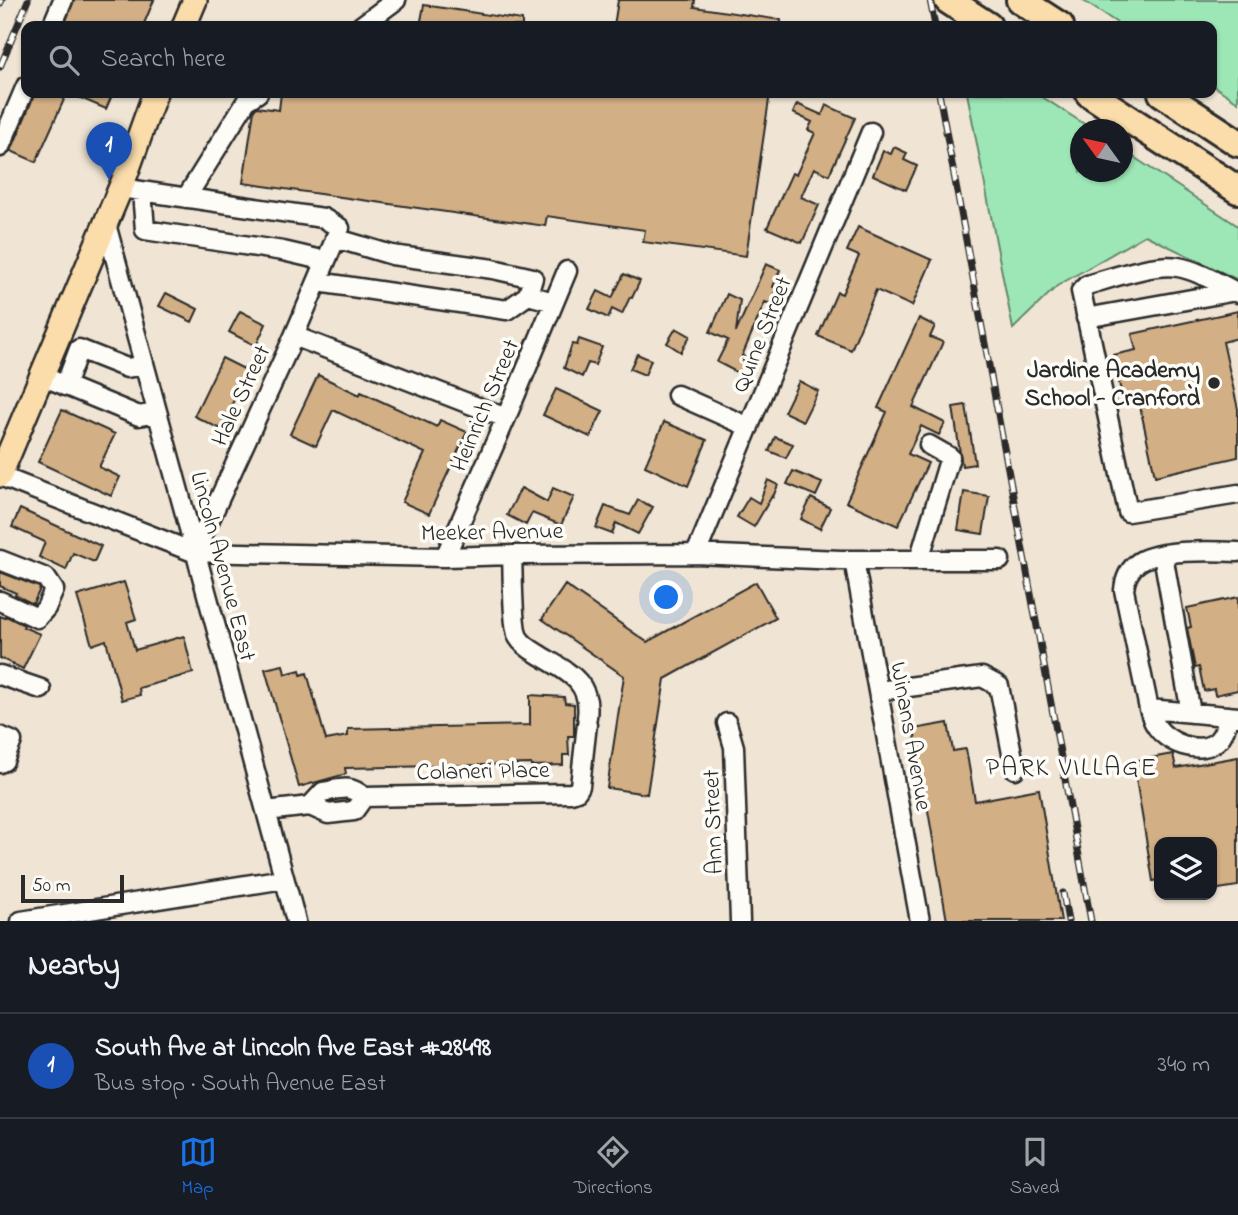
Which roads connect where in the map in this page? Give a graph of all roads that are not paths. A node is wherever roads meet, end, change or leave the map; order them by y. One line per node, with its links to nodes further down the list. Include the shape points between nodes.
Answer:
1 (63, 0): 6 (street)
2 (195, 0): 7 (main road)
3 (396, 0): 8 (street)
4 (948, 0): 9 (highway)
5 (1025, 3): 10 (highway)
6 (53, 21)
7 (186, 21)
8 (368, 21)
9 (980, 21)
10 (1052, 21)
11 (21, 98): 18 (street)
12 (154, 98): 19 (main road)
13 (250, 98): 21 (street)
14 (1097, 98): 20 (highway)
15 (1170, 98): 17 (highway)
16 (871, 132): 38 (street, Quine Street)
17 (1238, 143)
18 (0, 147)
19 (132, 189): 21 (street); 22 (main road); 24 (street, via 145,230)
20 (1238, 190)
21 (186, 198): 23 (street, via 323,218)
22 (106, 224): 32 (street, Lincoln Avenue East); 33 (main road)
23 (338, 233): 24 (street, Hale Street); 28 (street, via 392,256 533,278)
24 (326, 261): 26 (street, Hale Street)
25 (567, 271): 29 (street, Heinrich Street)
26 (318, 282): 28 (street, via 507,310); 31 (street, Hale Street)
27 (1237, 292): 30 (street); 30 (street, via 1179,267 1159,266 1087,285 1081,291)
28 (528, 295): 29 (street)
29 (554, 302): 37 (street, Heinrich Street)
30 (1086, 318): 41 (street, via 1128,512)
31 (294, 336): 37 (street, Hale Street); 42 (street, Hale Street)
32 (144, 365): 34 (street, via 127,368 79,349); 36 (street, Lincoln Avenue East)
33 (42, 376): 34 (street); 40 (main road)
34 (65, 386): 36 (street, via 139,416)
35 (677, 395): 38 (street)
36 (157, 413): 42 (street, Lincoln Avenue East)
37 (506, 418): 47 (street, Heinrich Street)
38 (749, 427): 44 (street, Quine Street)
39 (929, 445): 49 (street, via 950,457)
40 (0, 475): 42 (street, Meeker Avenue)
41 (1238, 494)
42 (195, 552): 47 (street, Meeker Avenue); 63 (street, Lincoln Avenue East)
43 (1238, 552): 46 (street)
44 (696, 554): 45 (street, Meeker Avenue); 51 (street, Meeker Avenue)
45 (512, 555): 47 (street, Meeker Avenue); 63 (street, Colaneri Place, via 518,637 576,678 586,691 589,705 577,791 364,797 349,788 323,792 310,806)
46 (1163, 555): 56 (street, via 1137,563 1125,579 1124,590); 57 (street)
47 (445, 557)
48 (0, 560): 52 (street, via 46,578 54,590 37,618)
49 (919, 560): 50 (street, Meeker Avenue); 51 (street, Meeker Avenue)
50 (1000, 560)
51 (854, 561): 55 (street, Winans Avenue)
52 (0, 601)
53 (0, 675): 54 (street)
54 (41, 690)
55 (879, 691): 62 (street, via 982,677 999,686); 68 (street, Winans Avenue)
56 (1149, 709): 57 (street); 58 (street, via 1156,726 1169,738 1196,747 1218,740)
57 (1191, 713): 58 (street)
58 (1229, 716)
59 (727, 723): 67 (street, Ann Street, via 734,747)
60 (0, 736): 61 (street, via 12,741)
61 (0, 763)
62 (1015, 769)
63 (265, 811): 64 (street, Lincoln Avenue East)
64 (284, 879): 65 (street); 66 (street, Lincoln Avenue East)
65 (21, 921)
66 (296, 921)
67 (740, 921)
68 (920, 921)

